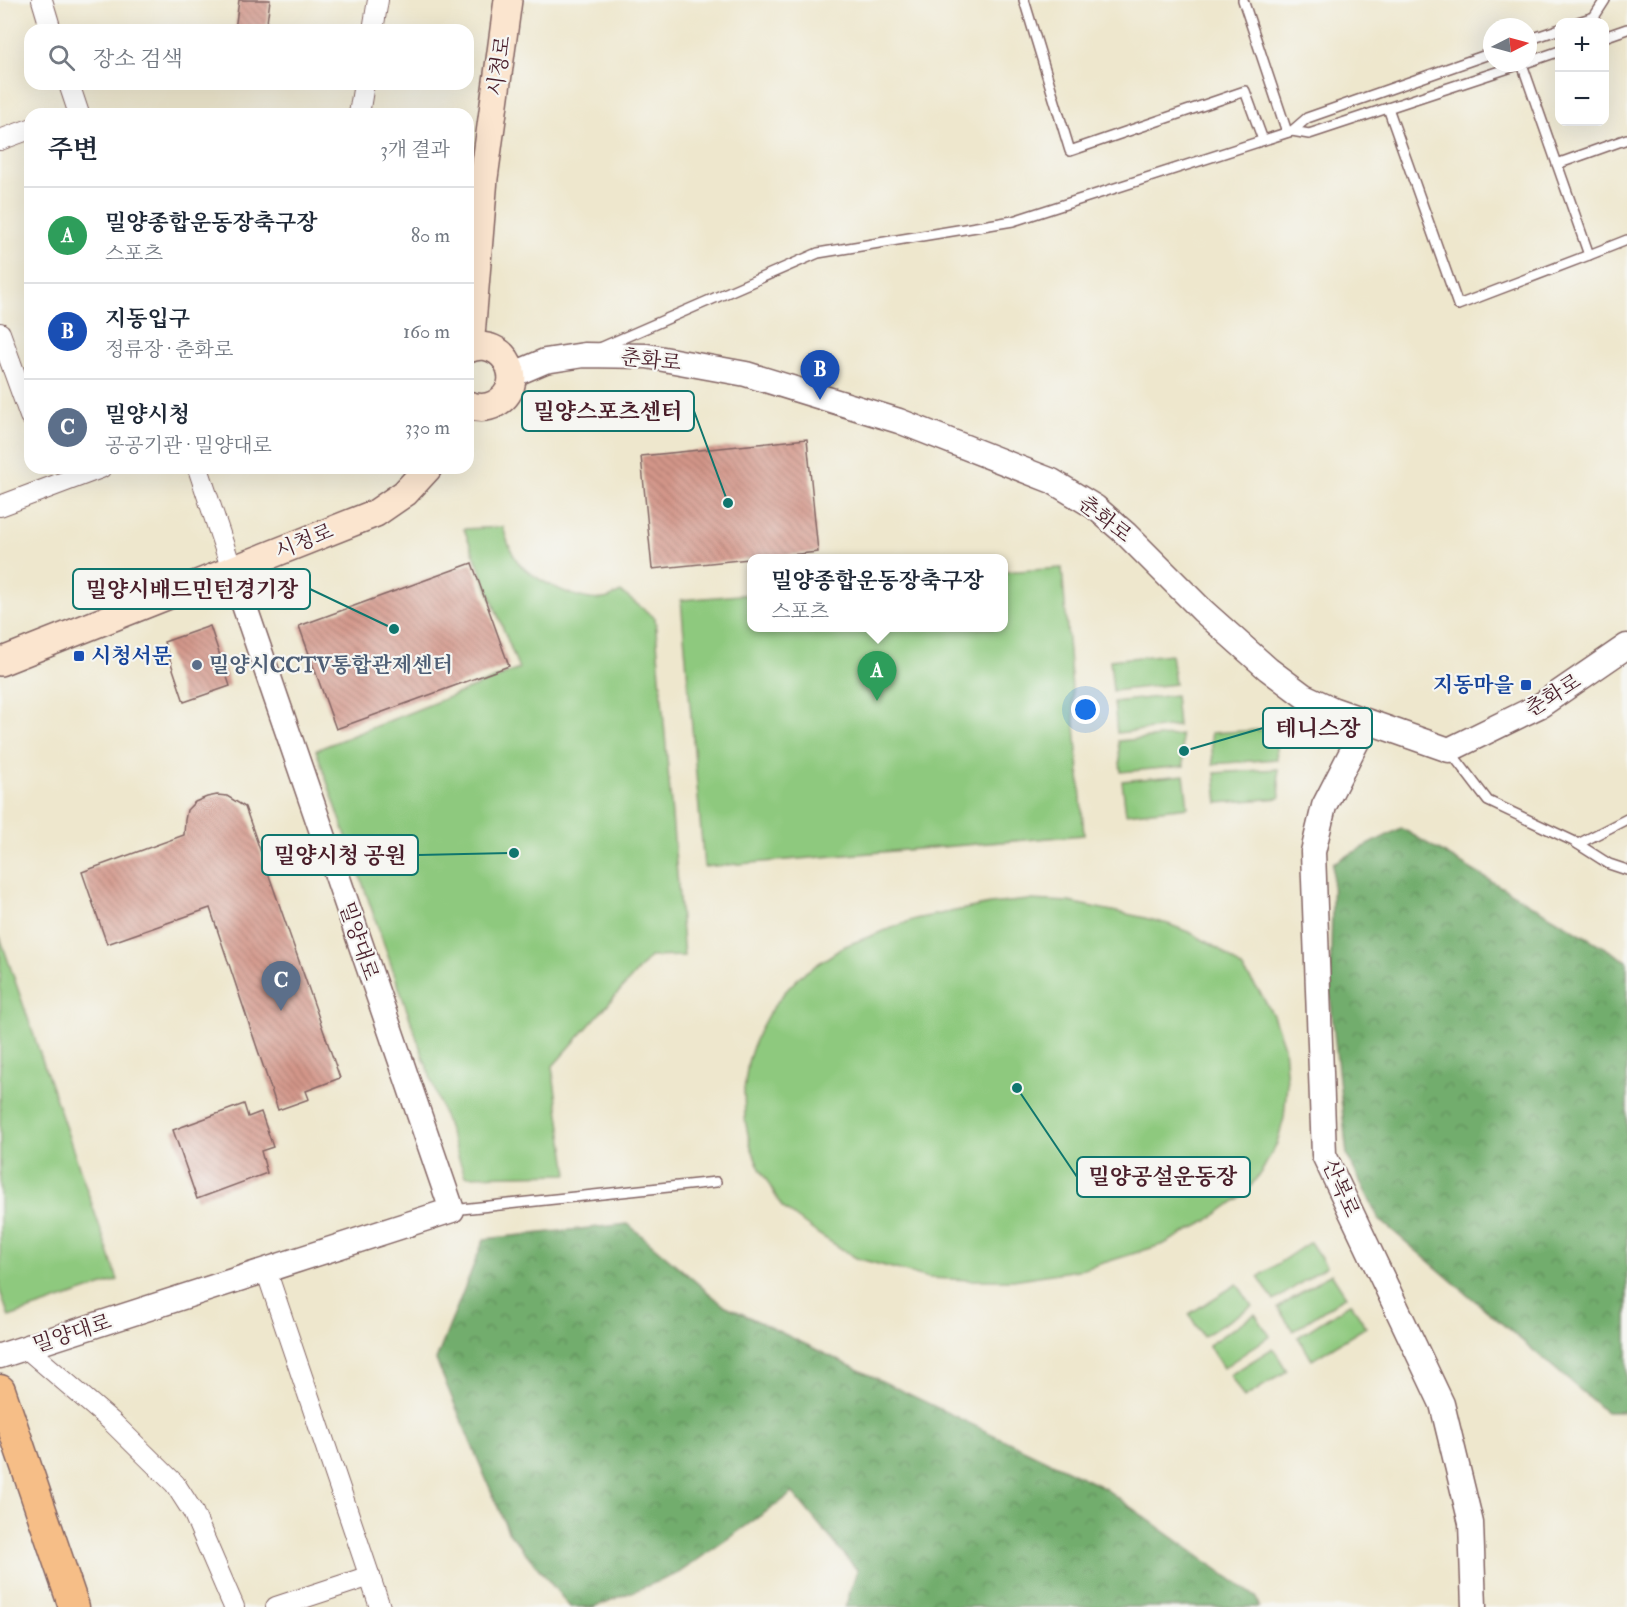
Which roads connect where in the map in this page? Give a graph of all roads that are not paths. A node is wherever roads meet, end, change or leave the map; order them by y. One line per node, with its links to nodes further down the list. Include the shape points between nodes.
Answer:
1 (42, 0): 8 (street)
2 (378, 0): 9 (street)
3 (508, 0): 32 (main road, 시청로, via 480,177)
4 (1024, 0): 28 (lane, via 1070,151 1245,91)
5 (1243, 0): 25 (lane)
6 (1605, 0): 7 (lane)
7 (1591, 18)
8 (49, 24)
9 (374, 24)
10 (1627, 29): 12 (lane)
11 (1555, 31): 13 (lane)
12 (1609, 36)
13 (1537, 37)
14 (1555, 53): 16 (lane)
15 (1483, 56): 25 (lane, via 1307,118)
16 (1537, 59)
17 (1498, 72): 23 (lane)
18 (1528, 72): 29 (lane)
19 (70, 90): 21 (street)
20 (363, 90): 22 (street)
21 (75, 108)
22 (360, 108)
23 (1388, 108): 25 (lane, via 1310,134); 31 (lane, via 1458,305)
24 (24, 131): 27 (street)
25 (1289, 132): 28 (lane)
26 (1627, 139): 29 (lane)
27 (0, 140)
28 (1263, 140): 35 (lane, via 1013,221 818,253)
29 (1557, 164): 31 (lane)
30 (1627, 240): 31 (lane)
31 (1589, 255)
32 (474, 271)
33 (0, 333): 37 (street)
34 (474, 348): 36 (main road, via 498,351 505,357)
35 (584, 355): 36 (street, 춘화로, via 545,361); 47 (street, 춘화로, via 647,356 746,374 899,421 1052,481 1095,507 1268,669 1304,696)
36 (512, 375): 38 (main road, via 501,401 483,408)
37 (24, 399)
38 (474, 406)
39 (68, 474): 42 (street)
40 (200, 474): 44 (street)
41 (422, 474): 44 (main road, 시청로, via 405,493 376,513)
42 (52, 477): 43 (street)
43 (0, 506)
44 (232, 570): 46 (main road, 시청로); 53 (street, 밀양대로)
45 (1627, 646): 48 (street, 춘화로, via 1541,705)
46 (0, 662)
47 (1367, 722): 48 (street, 춘화로); 63 (street, 산복로, via 1324,806 1312,852 1324,1155 1442,1404 1471,1522)
48 (1449, 750): 50 (lane, via 1488,801)
49 (1627, 819): 50 (lane)
50 (1578, 844): 51 (lane, via 1609,864)
51 (1627, 870)
52 (716, 1182): 53 (lane, 밀양대로)
53 (452, 1210): 54 (street, 밀양대로)
54 (266, 1270): 55 (street, 밀양대로); 58 (street)
55 (26, 1348): 56 (street, 밀양대로); 60 (street, via 111,1421 175,1484 193,1512)
56 (0, 1356)
57 (0, 1390): 59 (main road)
58 (370, 1576): 61 (street); 62 (street)
59 (75, 1607)
60 (234, 1607)
61 (276, 1607)
62 (380, 1607)
63 (1474, 1607)

